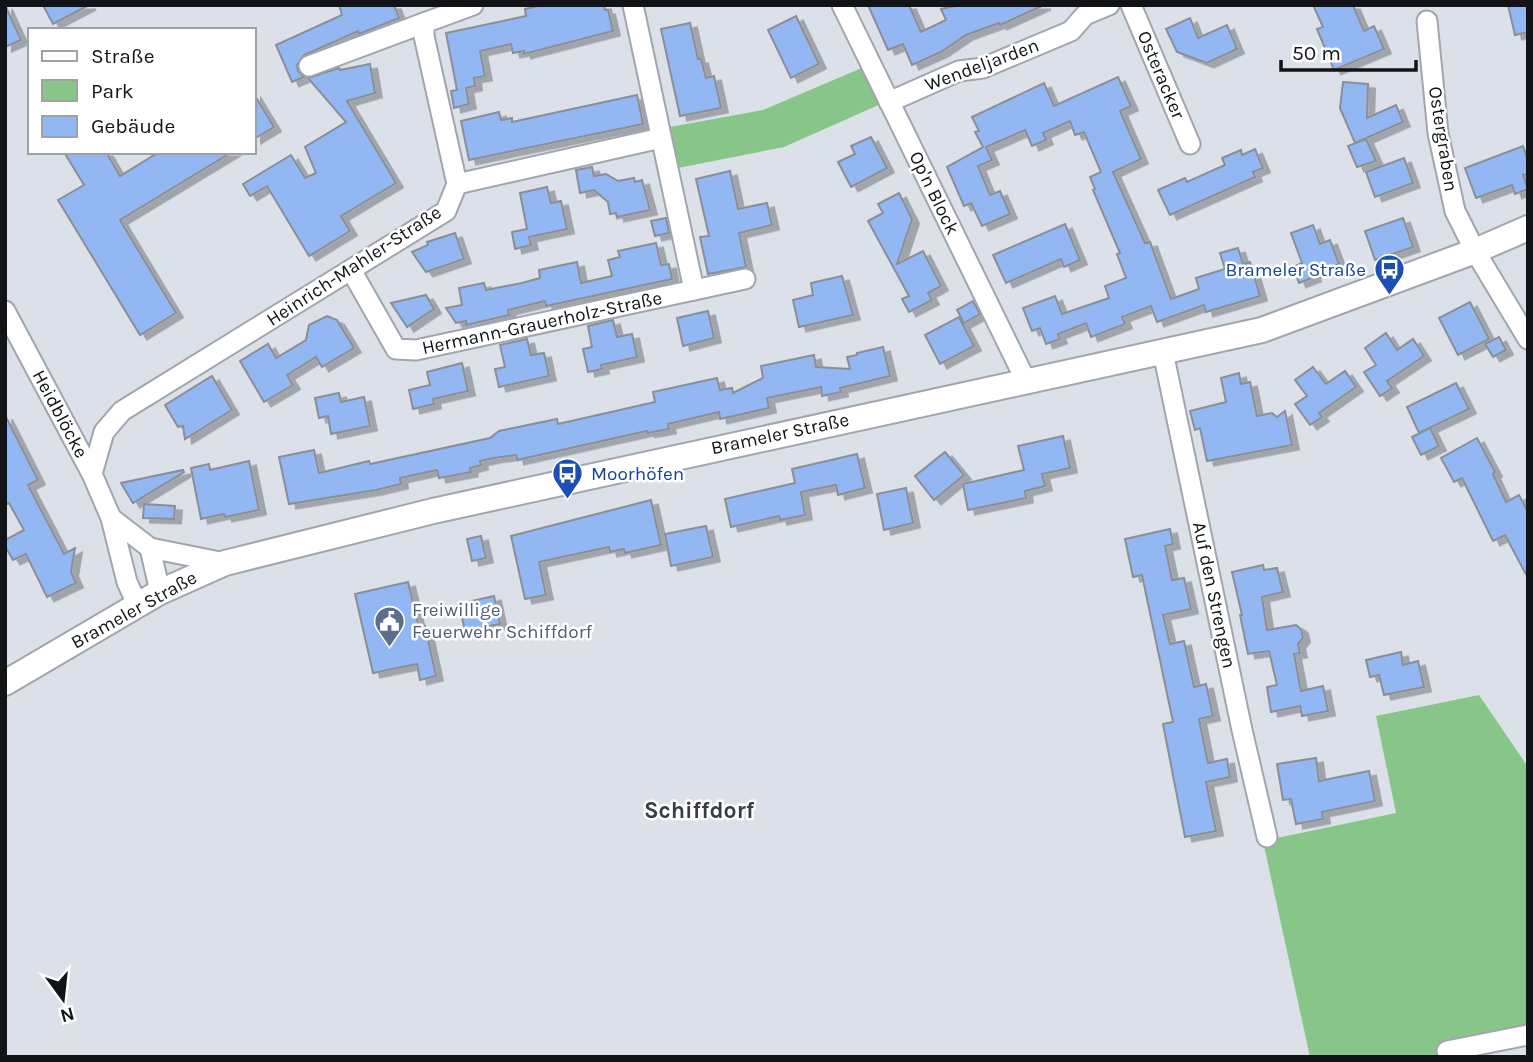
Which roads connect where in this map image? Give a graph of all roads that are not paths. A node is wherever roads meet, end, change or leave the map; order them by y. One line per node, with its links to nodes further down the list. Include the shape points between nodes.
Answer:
1 (473, 5): 7 (street)
2 (633, 5): 10 (street)
3 (842, 5): 9 (street, Op'n Block)
4 (1109, 5): 9 (street, Wendeljarden, via 1085,15 1071,31)
5 (1131, 5): 11 (street, Osteracker)
6 (1427, 21): 14 (street, Ostergraben, via 1438,132 1455,211)
7 (424, 23): 8 (street); 12 (street)
8 (309, 66)
9 (889, 102): 21 (street, Op'n Block)
10 (661, 138): 12 (street, Heinrich-Mahler-Straße); 17 (street)
11 (1190, 144)
12 (457, 184): 15 (street, Heinrich-Mahler-Straße, via 446,211)
13 (1528, 228): 14 (street, Brameler Straße)
14 (1475, 251): 19 (street, Ostergraben); 20 (street, Brameler Straße, via 1262,330)
15 (351, 270): 17 (street, Hermann-Grauerholz-Straße, via 396,349 416,350); 22 (street, Heinrich-Mahler-Straße, via 122,411 104,432)
16 (745, 279): 17 (street, Hermann-Grauerholz-Straße)
17 (694, 290)
18 (5, 311): 22 (street, Heidblöcke)
19 (1528, 339)
20 (1163, 352): 21 (street, Brameler Straße); 29 (street, Auf den Strengen)
21 (1026, 381): 25 (street, Brameler Straße, via 446,508)
22 (92, 474): 23 (street, Heidblöcke)
23 (111, 518): 24 (street, Heidblöcke); 27 (street, Heidblöcke)
24 (150, 548): 25 (street, Heidblöcke); 26 (street)
25 (225, 563): 26 (street, Brameler Straße)
26 (160, 592): 27 (street, Brameler Straße)
27 (138, 606): 28 (street, Brameler Straße)
28 (5, 683)
29 (1267, 837)
30 (1528, 1035): 31 (street)
31 (1447, 1051)

